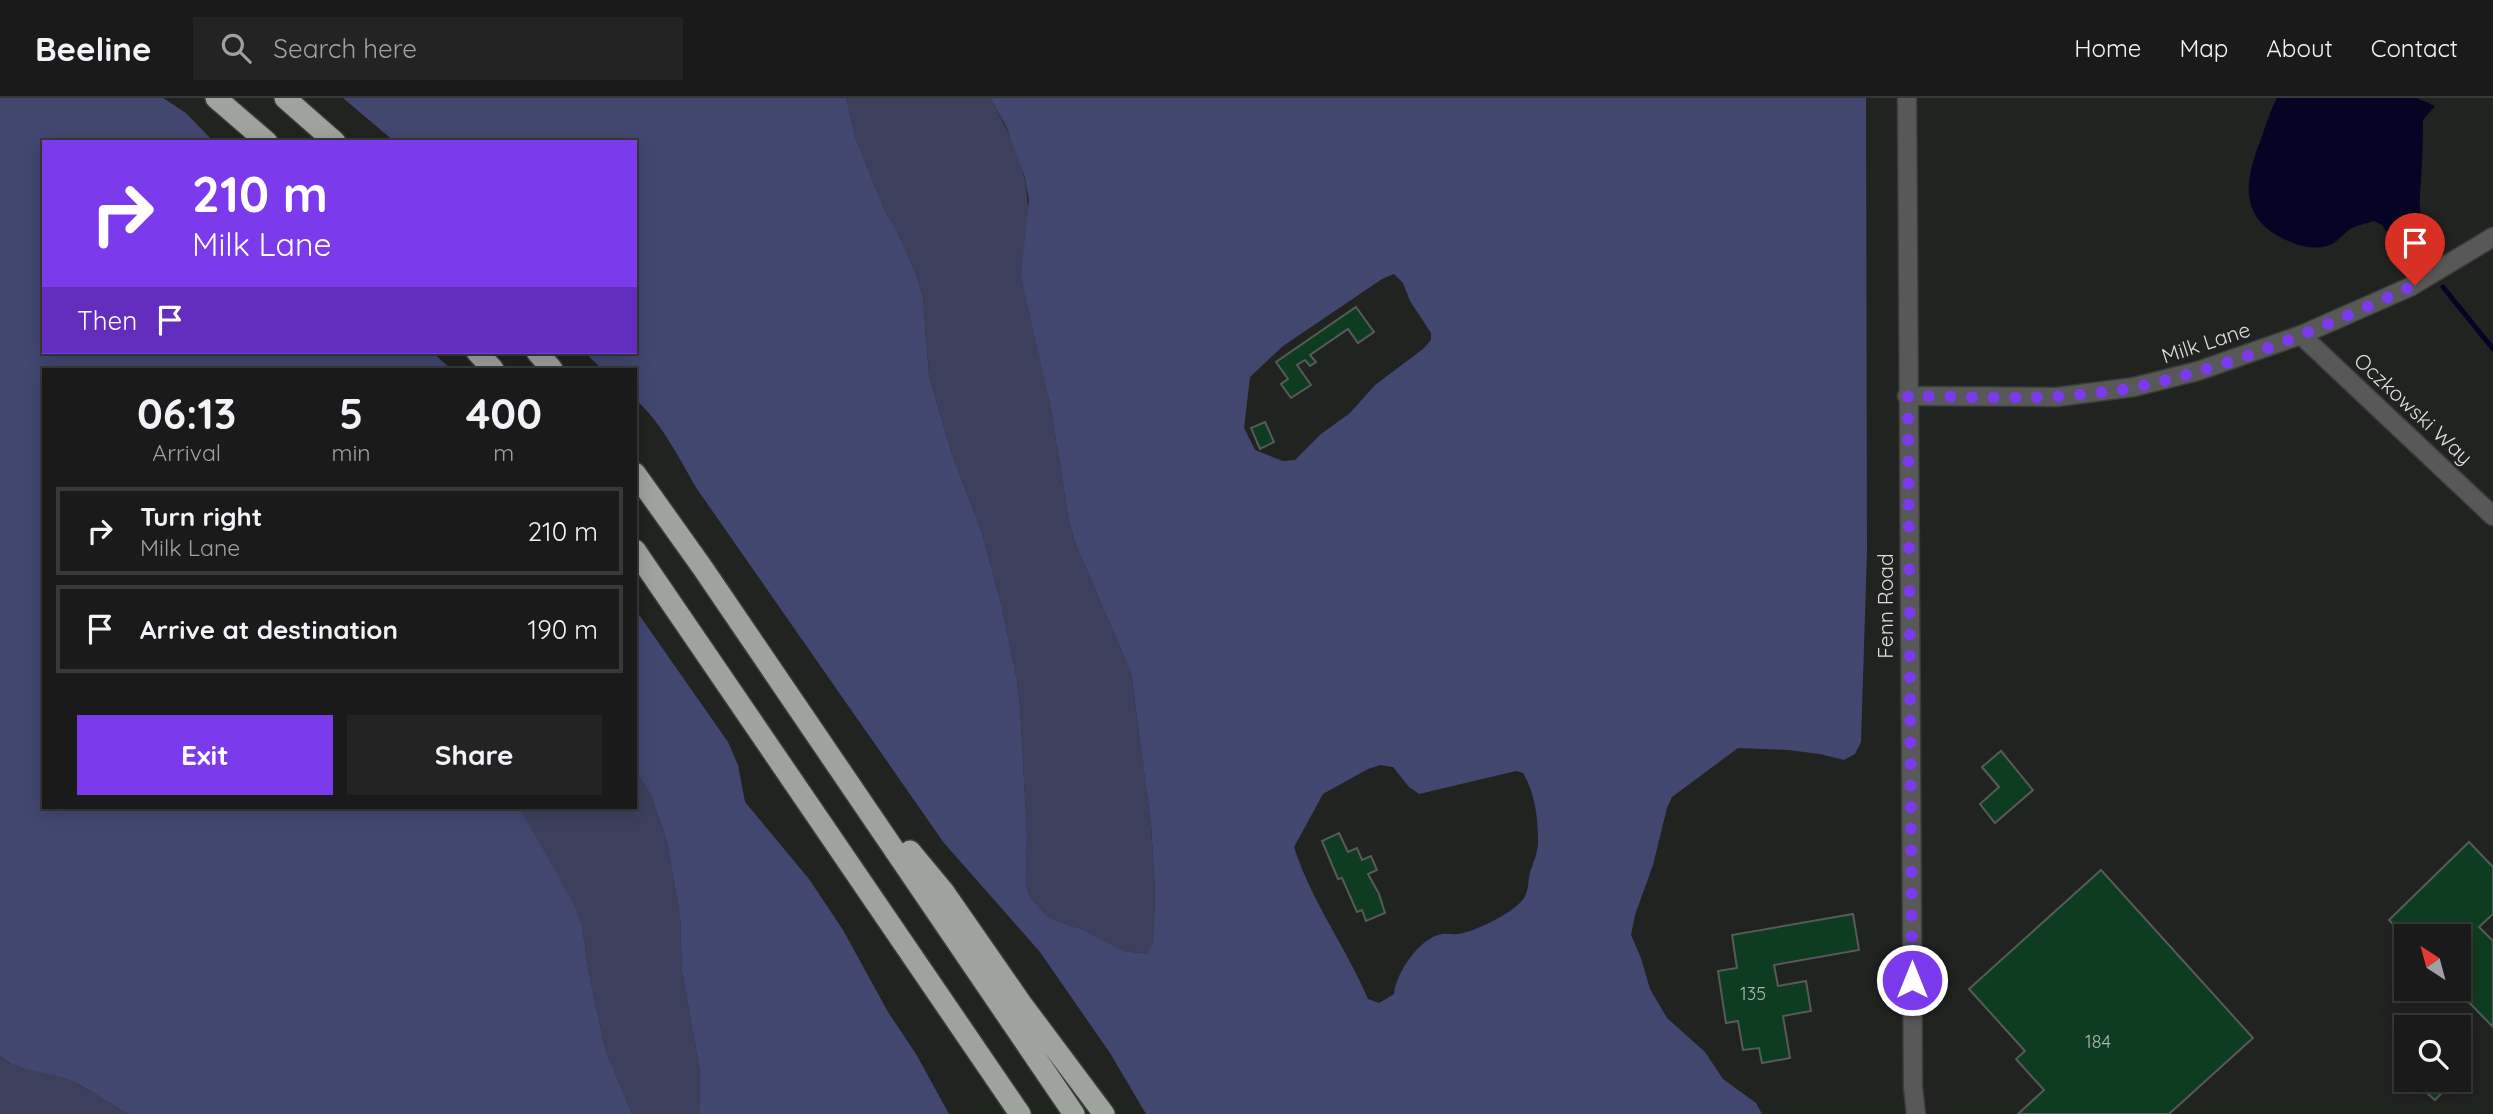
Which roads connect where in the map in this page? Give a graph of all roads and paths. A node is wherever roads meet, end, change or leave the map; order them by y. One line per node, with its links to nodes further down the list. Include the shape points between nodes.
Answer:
1 (216, 98): 4 (highway)
2 (285, 98): 5 (highway)
3 (1908, 98): 12 (street, Fenn Road)
4 (265, 140)
5 (333, 140)
6 (2493, 237): 7 (street, Milk Lane, via 2415,285)
7 (2301, 335): 12 (street, Milk Lane, via 2198,372 2134,387 2057,397); 14 (street, Oczkowski Way)
8 (479, 354): 10 (highway)
9 (539, 354): 11 (highway)
10 (492, 368)
11 (551, 368)
12 (1908, 396): 20 (street, Fenn Road, via 1912,1073)
13 (637, 476): 16 (highway)
14 (2493, 516)
15 (637, 553): 17 (highway)
16 (863, 804): 18 (highway); 19 (highway, via 936,882)
17 (1020, 1114)
18 (1074, 1114)
19 (1104, 1114)
20 (1916, 1114)

